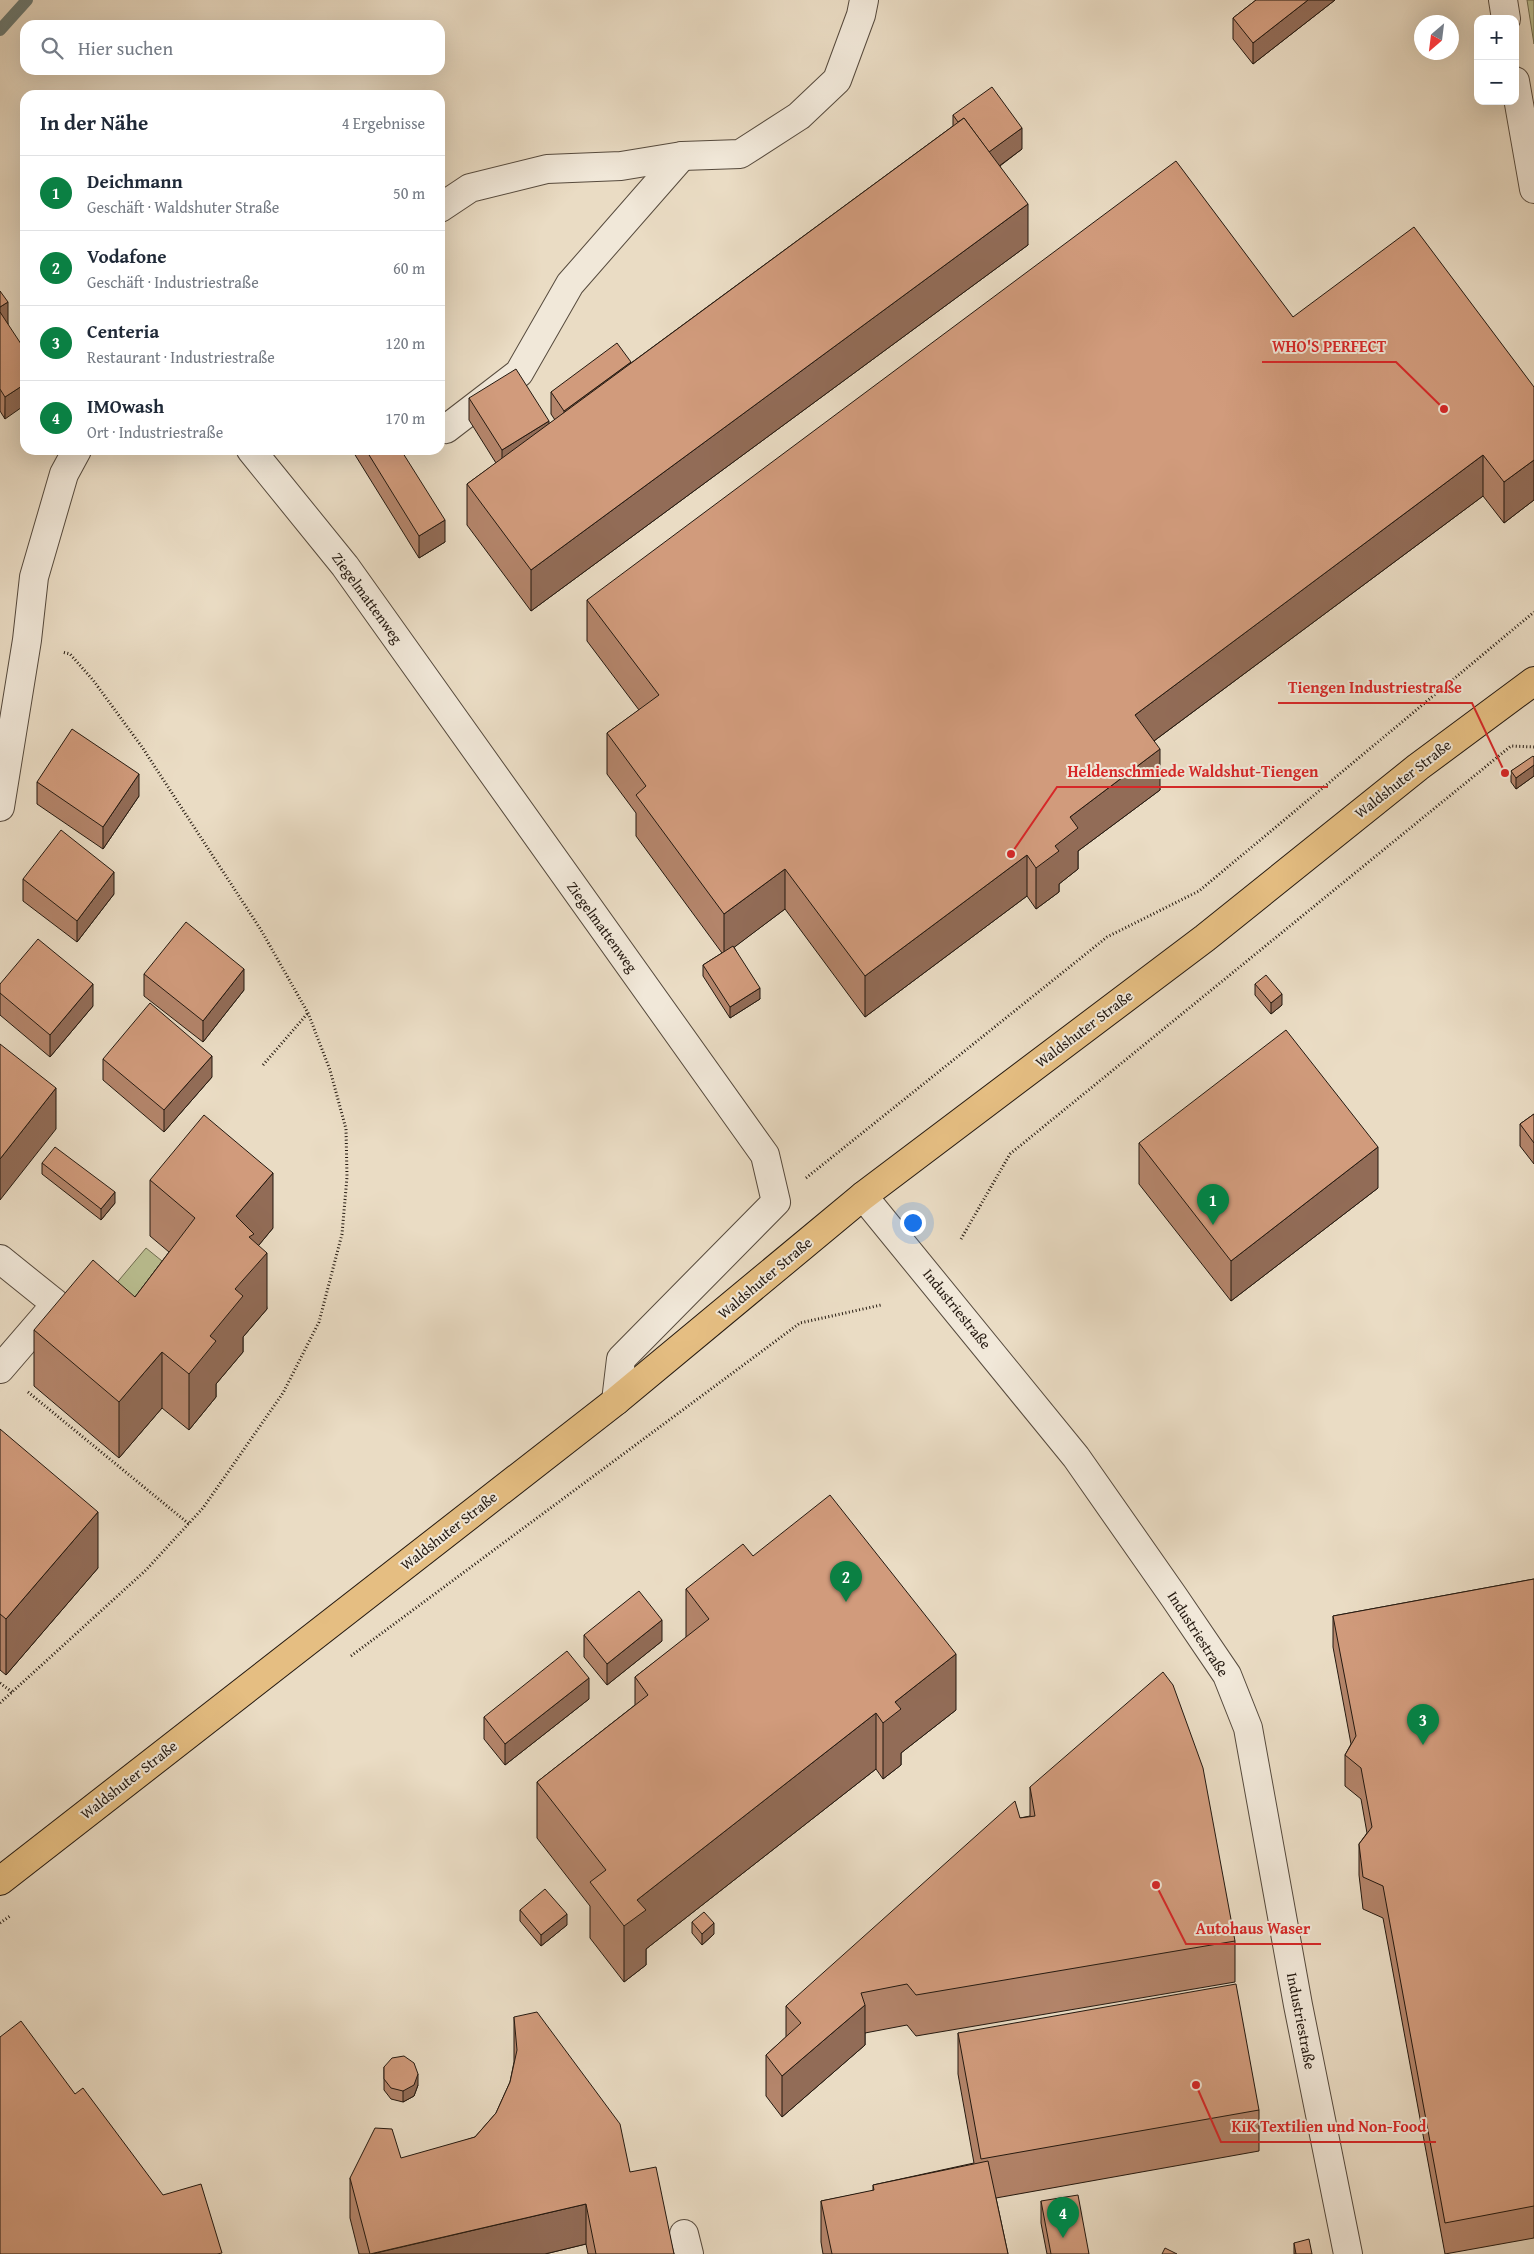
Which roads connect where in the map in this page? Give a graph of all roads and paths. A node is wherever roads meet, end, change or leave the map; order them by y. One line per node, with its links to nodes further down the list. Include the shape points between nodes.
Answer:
1 (864, 0): 5 (street, via 837,80 799,116 740,154)
2 (1503, 0): 3 (street)
3 (1505, 15)
4 (1519, 105): 6 (street)
5 (682, 156): 7 (street, via 621,166 547,169 470,188); 8 (street, via 570,284 519,373)
6 (1534, 189)
7 (445, 205)
8 (445, 428)
9 (74, 455): 12 (street, via 64,474 37,569)
10 (255, 455): 19 (street, Ziegelmattenweg, via 351,574 765,1155)
11 (1534, 612): 19 (path, via 1198,891 1107,938)
12 (27, 640): 15 (street); 16 (path, via 70,654 93,680 142,747 261,930)
13 (1534, 680): 18 (main road, Waldshuter Straße, via 1418,767 1205,938)
14 (1534, 747): 20 (path, via 1510,746 1010,1154)
15 (0, 807)
16 (308, 1013): 17 (path); 25 (path, via 330,1070 346,1129 347,1177 342,1234 319,1322 283,1393)
17 (263, 1064)
18 (863, 1196): 24 (main road, Waldshuter Straße); 33 (street, Industriestraße, via 1076,1457 1227,1676 1248,1728 1298,2005)
19 (776, 1202): 24 (street, via 621,1359)
20 (961, 1239)
21 (0, 1259): 23 (street, via 56,1304)
22 (881, 1305): 26 (path, via 800,1323)
23 (0, 1369): 25 (path)
24 (616, 1402): 30 (main road, Waldshuter Straße)
25 (189, 1524): 28 (path, via 146,1570)
26 (348, 1658)
27 (0, 1682): 28 (path)
28 (12, 1692): 29 (path)
29 (0, 1703)
30 (0, 1881)
31 (16, 1911): 32 (path)
32 (0, 1923)
33 (1348, 2254)

